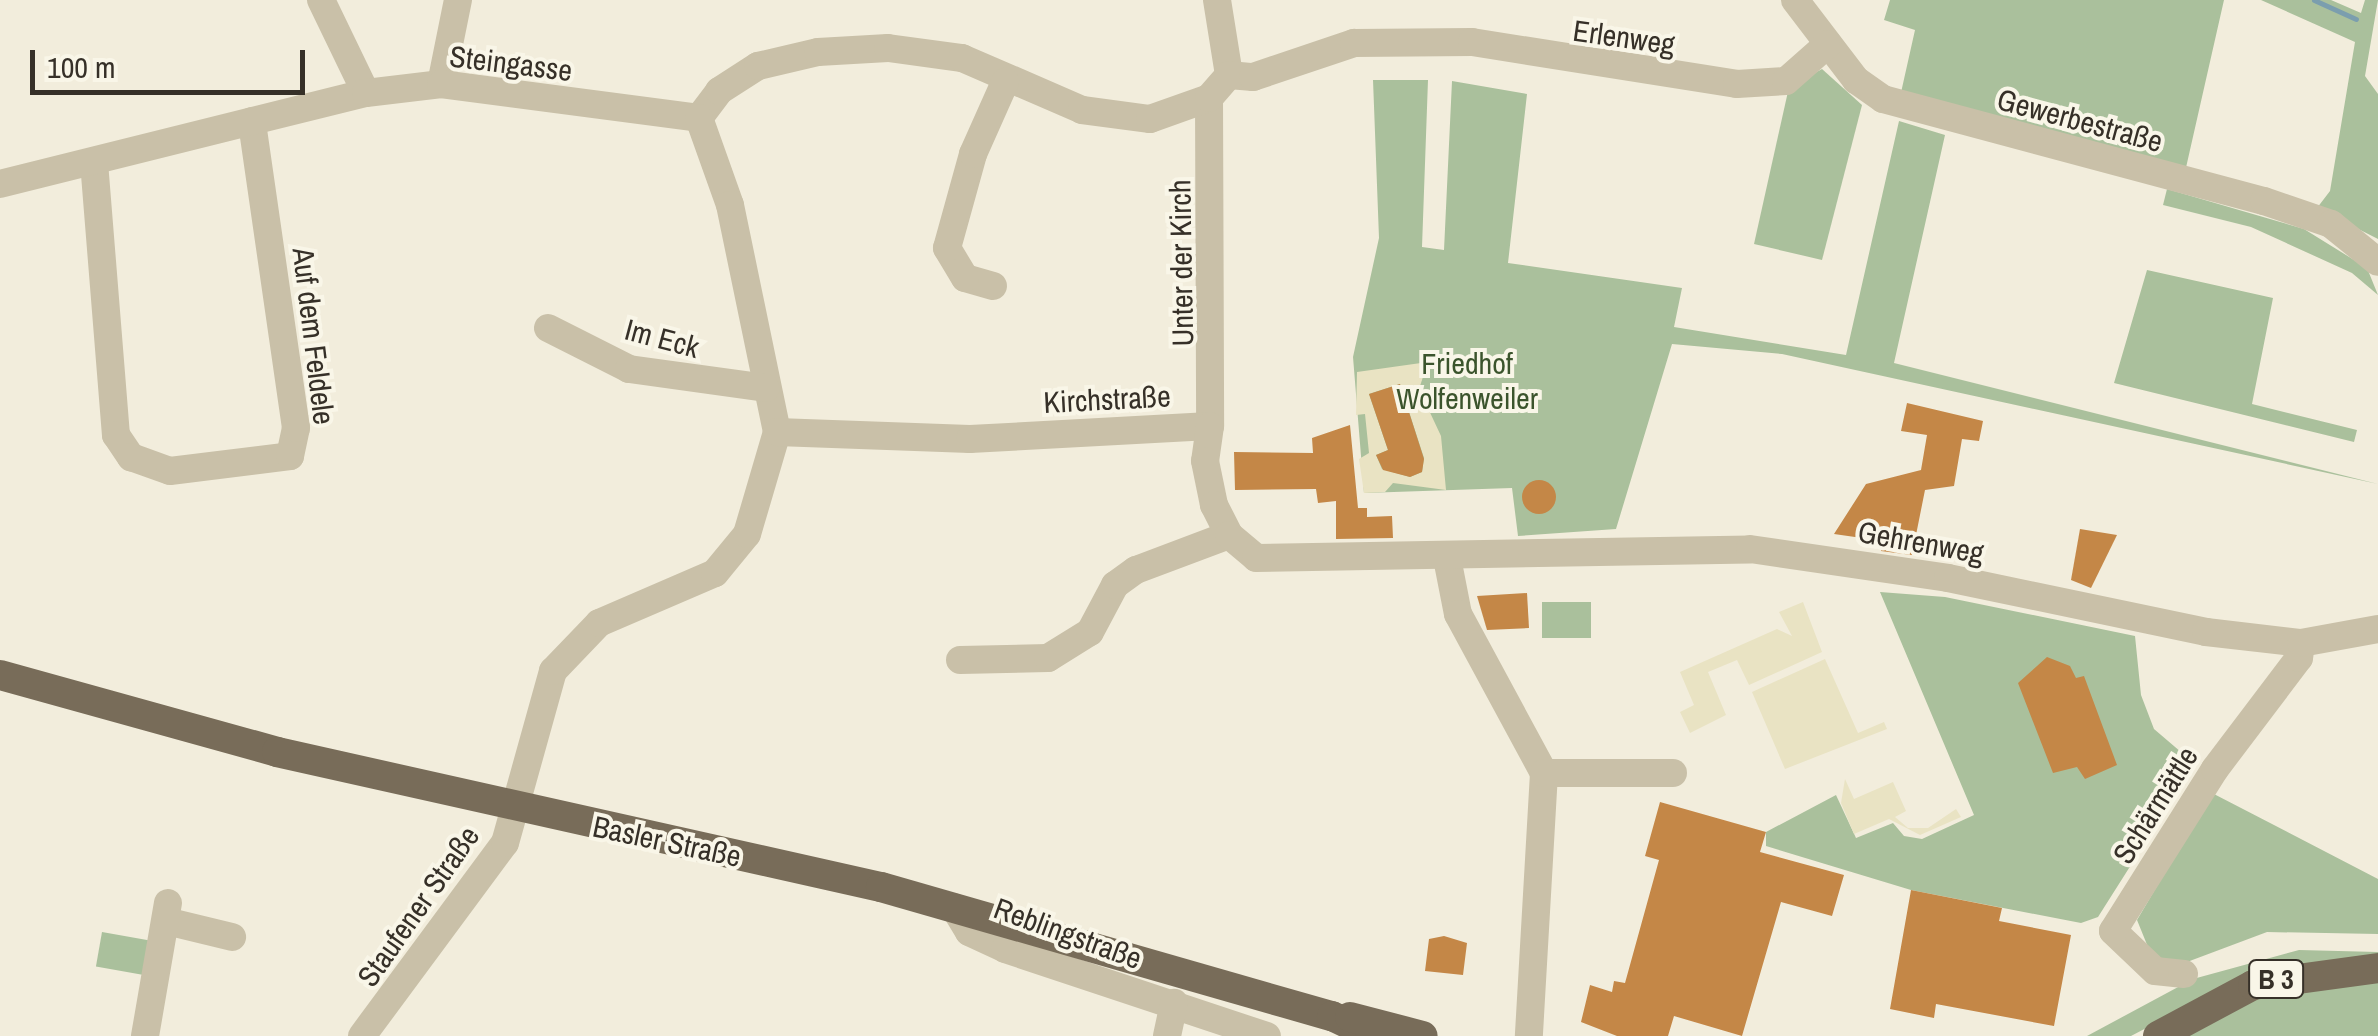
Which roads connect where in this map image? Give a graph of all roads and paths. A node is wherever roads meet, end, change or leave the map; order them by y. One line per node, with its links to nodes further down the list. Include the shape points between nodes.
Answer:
1 (321, 0): 9 (street)
2 (458, 0): 8 (street)
3 (1218, 0): 6 (street)
4 (1794, 0): 5 (street, Gewerbestraße)
5 (1828, 44): 6 (street, Erlenweg, via 1786,81 1737,84 1472,42 1354,43 1253,77); 15 (street, Gewerbestraße, via 1883,99 2281,207 2331,224)
6 (1229, 74): 10 (street)
7 (1005, 82): 10 (street, via 1082,110 1150,118); 11 (street, via 962,58 888,48 818,52 758,66 719,91); 16 (street, via 973,154 947,248 965,278)
8 (441, 84): 9 (street, Steingasse); 11 (street, Steingasse)
9 (366, 93): 12 (street, Steingasse)
10 (1209, 98): 19 (street, Unter der Kirch)
11 (698, 118): 18 (street, via 730,206)
12 (252, 121): 13 (street, Steingasse); 13 (street, Auf dem Feldele, via 296,428 290,456 170,470 131,457 116,435)
13 (94, 162): 14 (street, Steingasse)
14 (0, 184)
15 (2378, 262)
16 (993, 286)
17 (548, 328): 18 (street, Im Eck, via 629,369)
18 (766, 388): 20 (street)
19 (1210, 426): 20 (street, Kirchstraße, via 970,439); 21 (street, Kirchstraße, via 1209,487)
20 (777, 432): 29 (street, via 747,534 715,573 599,624 553,671)
21 (1230, 535): 22 (street, via 1256,558); 25 (street, via 1136,570 1115,585 1090,632 1048,658)
22 (1447, 558): 24 (street, Gehrenweg, via 1750,549); 28 (street, via 1458,614)
23 (2378, 629): 24 (street, Gehrenweg)
24 (2301, 643): 33 (street, Schärmättle, via 2299,658 2215,769 2114,931 2155,970)
25 (960, 660)
26 (0, 675): 29 (main road, Basler Straße)
27 (1673, 773): 28 (street)
28 (1544, 774): 42 (street)
29 (520, 810): 30 (main road, Basler Straße); 37 (street, Staufener Straße, via 505,843)
30 (954, 907): 34 (street, Reblingstraße, via 984,940); 35 (main road, Basler Straße)
31 (232, 937): 36 (street, via 167,912)
32 (2378, 968): 43 (main road, B 3, via 2253,985)
33 (2184, 974)
34 (1174, 1004): 38 (street); 39 (street, Reblingstraße)
35 (1332, 1016): 40 (main road, Basler Straße); 41 (main road, Basler Straße)
36 (145, 1036)
37 (362, 1036)
38 (1167, 1036)
39 (1267, 1036)
40 (1374, 1036)
41 (1423, 1036)
42 (1529, 1036)
43 (2158, 1036)

